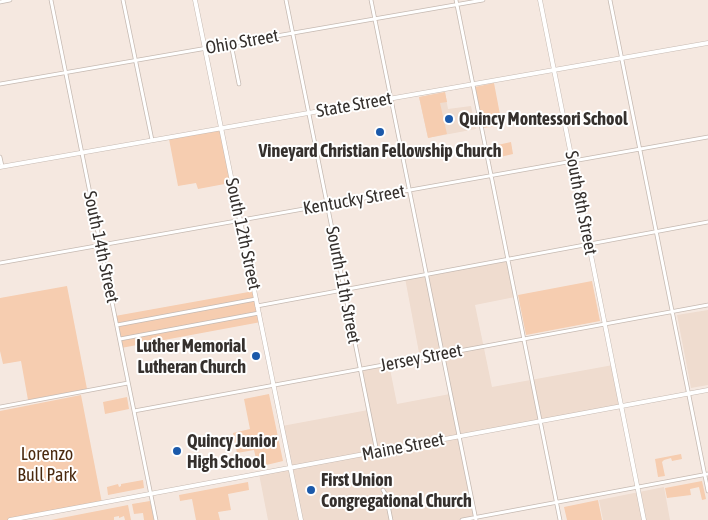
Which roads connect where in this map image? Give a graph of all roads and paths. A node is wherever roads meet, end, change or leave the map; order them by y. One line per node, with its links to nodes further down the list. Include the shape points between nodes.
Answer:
1 (10, 0): 11 (street)
2 (51, 0): 21 (street, South 14th Street)
3 (123, 0): 19 (street)
4 (195, 0): 17 (street, South 12th Street)
5 (286, 0): 14 (street, Sourth 11th Street)
6 (371, 0): 13 (street)
7 (456, 0): 12 (street)
8 (483, 0): 12 (street, Ohio Street)
9 (540, 0): 20 (street, South 8th Street)
10 (610, 0): 18 (street)
11 (0, 2)
12 (457, 5): 13 (street, Ohio Street); 24 (street)
13 (375, 19): 14 (street, Ohio Street); 25 (street)
14 (293, 33): 16 (street, Ohio Street); 26 (street, Sourth 11th Street)
15 (708, 43): 18 (street, State Street)
16 (231, 44): 17 (street, Ohio Street); 23 (street)
17 (205, 48): 19 (street, Ohio Street); 27 (street, South 12th Street)
18 (621, 58): 20 (street, State Street); 30 (street)
19 (135, 61): 21 (street, Ohio Street); 29 (street)
20 (554, 70): 24 (street, State Street); 33 (street, South 8th Street)
21 (66, 73): 22 (street, Ohio Street); 31 (street, South 14th Street)
22 (0, 84)
23 (239, 84)
24 (472, 84): 25 (street, State Street); 35 (street)
25 (391, 99): 26 (street, State Street); 36 (street)
26 (309, 113): 27 (street, State Street); 37 (street, Sourth 11th Street)
27 (221, 128): 29 (street, State Street); 38 (street, South 12th Street)
28 (708, 137): 30 (street, Kentucky Street)
29 (152, 140): 31 (street, State Street)
30 (639, 148): 33 (street, Kentucky Street); 40 (street)
31 (82, 152): 34 (street, State Street); 42 (street, South 14th Street)
32 (0, 156): 34 (street)
33 (572, 161): 35 (street, Kentucky Street); 41 (street, South 8th Street)
34 (1, 167)
35 (491, 175): 36 (street, Kentucky Street); 43 (street)
36 (409, 190): 37 (street, Kentucky Street); 45 (street)
37 (328, 205): 38 (street, Kentucky Street); 46 (street, Sourth 11th Street)
38 (240, 220): 42 (street, Kentucky Street); 47 (street, South 12th Street)
39 (708, 222): 40 (street)
40 (656, 232): 41 (street); 50 (street)
41 (589, 244): 43 (street); 52 (street, South 8th Street)
42 (101, 245): 44 (street, Kentucky Street); 53 (street, South 14th Street)
43 (507, 259): 45 (street); 55 (street)
44 (0, 263)
45 (426, 274): 46 (street); 56 (street)
46 (344, 289): 49 (street); 57 (street, Sourth 11th Street)
47 (256, 299): 49 (street, South 12th Street); 53 (street)
48 (708, 305): 50 (street, Jersey Street)
49 (257, 306): 51 (street, South 12th Street)
50 (672, 312): 52 (street, Jersey Street); 61 (street)
51 (259, 314): 54 (street); 59 (street, South 12th Street)
52 (604, 324): 55 (street, Jersey Street); 62 (street, South 8th Street)
53 (117, 325): 54 (street, South 14th Street)
54 (120, 339): 58 (street, South 14th Street)
55 (524, 339): 56 (street, Jersey Street); 65 (street)
56 (442, 354): 57 (street, Jersey Street); 66 (street)
57 (360, 369): 59 (street, Jersey Street); 67 (street, Sourth 11th Street)
58 (128, 383): 63 (street); 64 (street, South 14th Street)
59 (273, 385): 64 (street, Jersey Street); 68 (street, South 12th Street)
60 (708, 390): 61 (street, Maine Street)
61 (688, 394): 62 (street, Maine Street); 69 (street)
62 (621, 406): 65 (street, Maine Street); 70 (street, South 8th Street)
63 (0, 407)
64 (134, 411): 73 (street, South 14th Street)
65 (540, 421): 66 (street, Maine Street); 74 (street)
66 (459, 436): 67 (street, Maine Street); 75 (street)
67 (377, 452): 68 (street, Maine Street)
68 (290, 468): 73 (street, Maine Street); 78 (street, South 12th Street)
69 (706, 475): 70 (street); 72 (street)
70 (637, 488): 74 (street); 82 (street, South 8th Street)
71 (383, 490): 79 (street)
72 (708, 491)
73 (151, 494): 76 (street, Maine Street); 77 (street, South 14th Street)
74 (556, 502): 75 (street); 81 (street)
75 (476, 519): 80 (street)
76 (10, 520)
77 (156, 520)
78 (301, 520)
79 (391, 520)
80 (462, 520)
81 (560, 520)
82 (644, 520)

